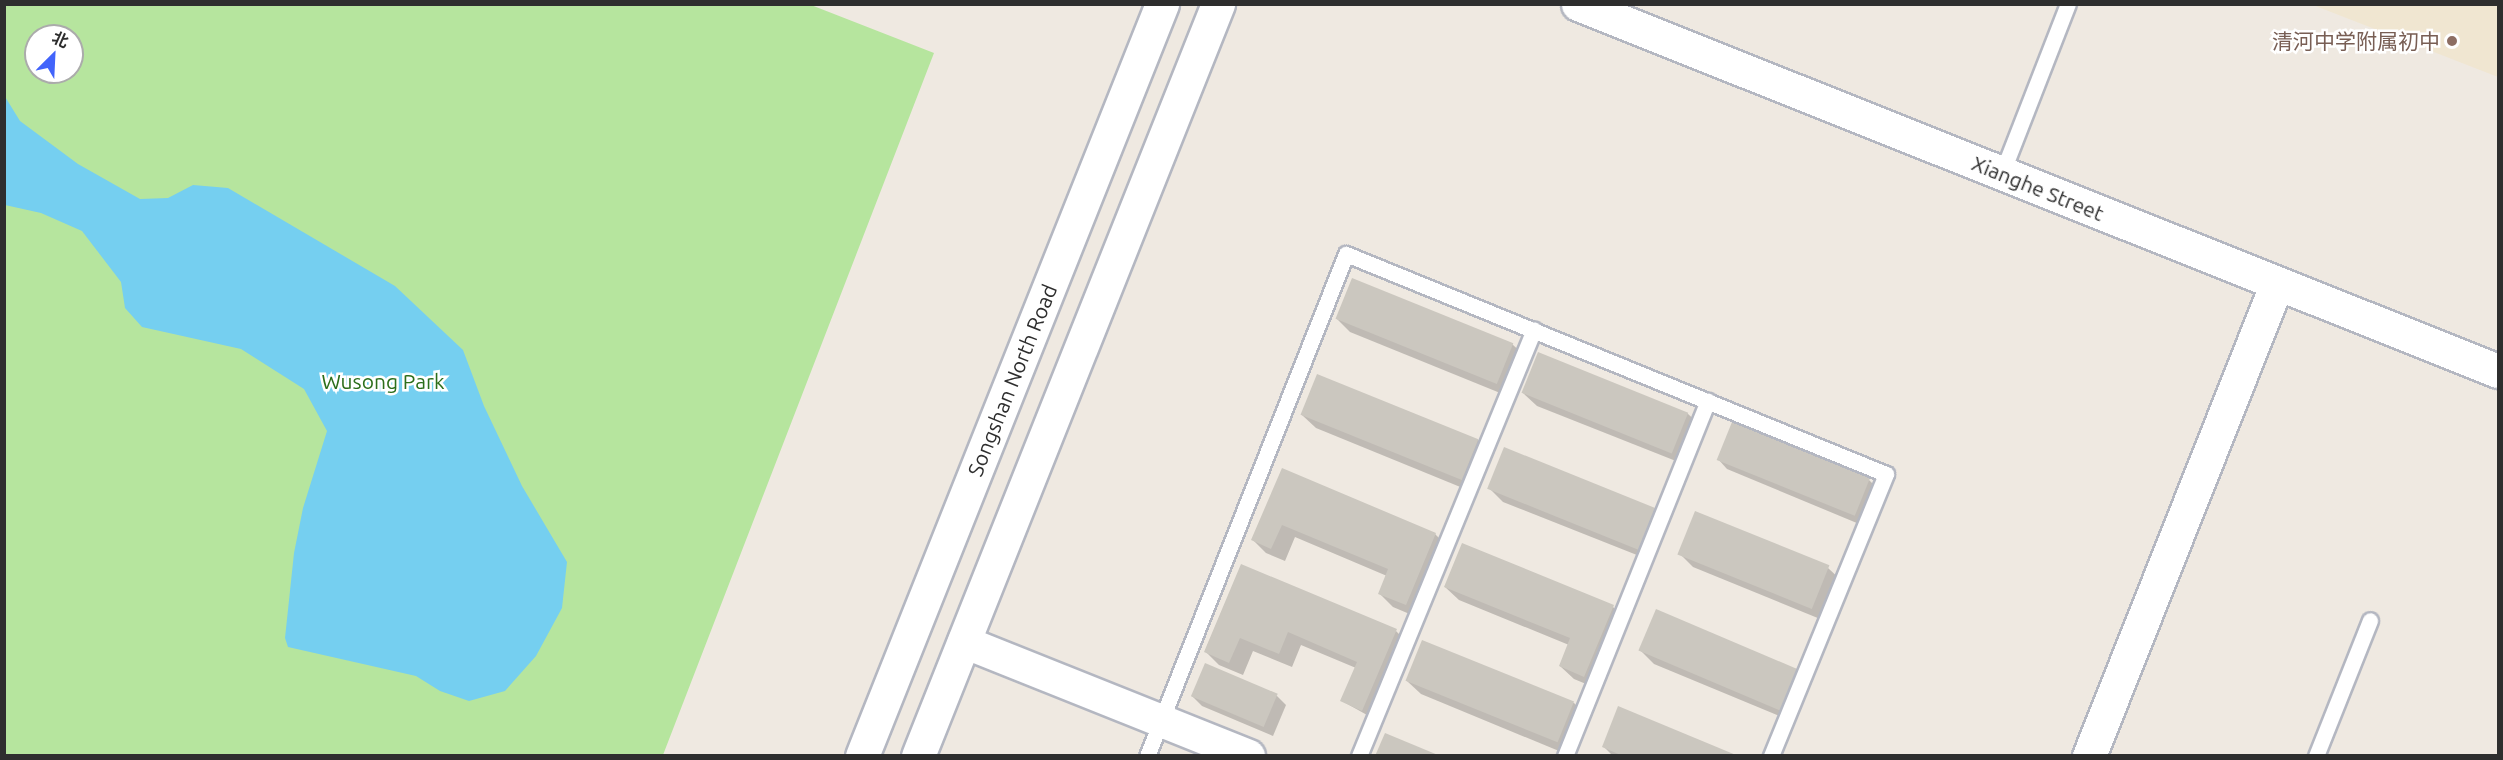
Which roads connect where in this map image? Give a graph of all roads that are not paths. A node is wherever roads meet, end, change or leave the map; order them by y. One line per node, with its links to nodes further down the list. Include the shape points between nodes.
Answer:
1 (1162, 4): 13 (street, Songshan North Road)
2 (1218, 4): 11 (street)
3 (1578, 4): 5 (street, Xianghe Street)
4 (2068, 4): 5 (lane)
5 (2002, 173): 6 (street, Xianghe Street)
6 (2277, 282): 8 (street, Xianghe Street); 20 (street)
7 (1534, 330): 9 (lane); 12 (lane, via 1346,254); 17 (lane)
8 (2499, 371)
9 (1708, 401): 18 (lane); 19 (lane, via 1886,474)
10 (2370, 620): 21 (lane)
11 (964, 642): 12 (street); 14 (street)
12 (1161, 721): 15 (lane); 16 (street)
13 (862, 756)
14 (918, 756)
15 (1148, 756)
16 (1249, 756)
17 (1359, 756)
18 (1565, 756)
19 (1771, 756)
20 (2089, 756)
21 (2316, 756)

